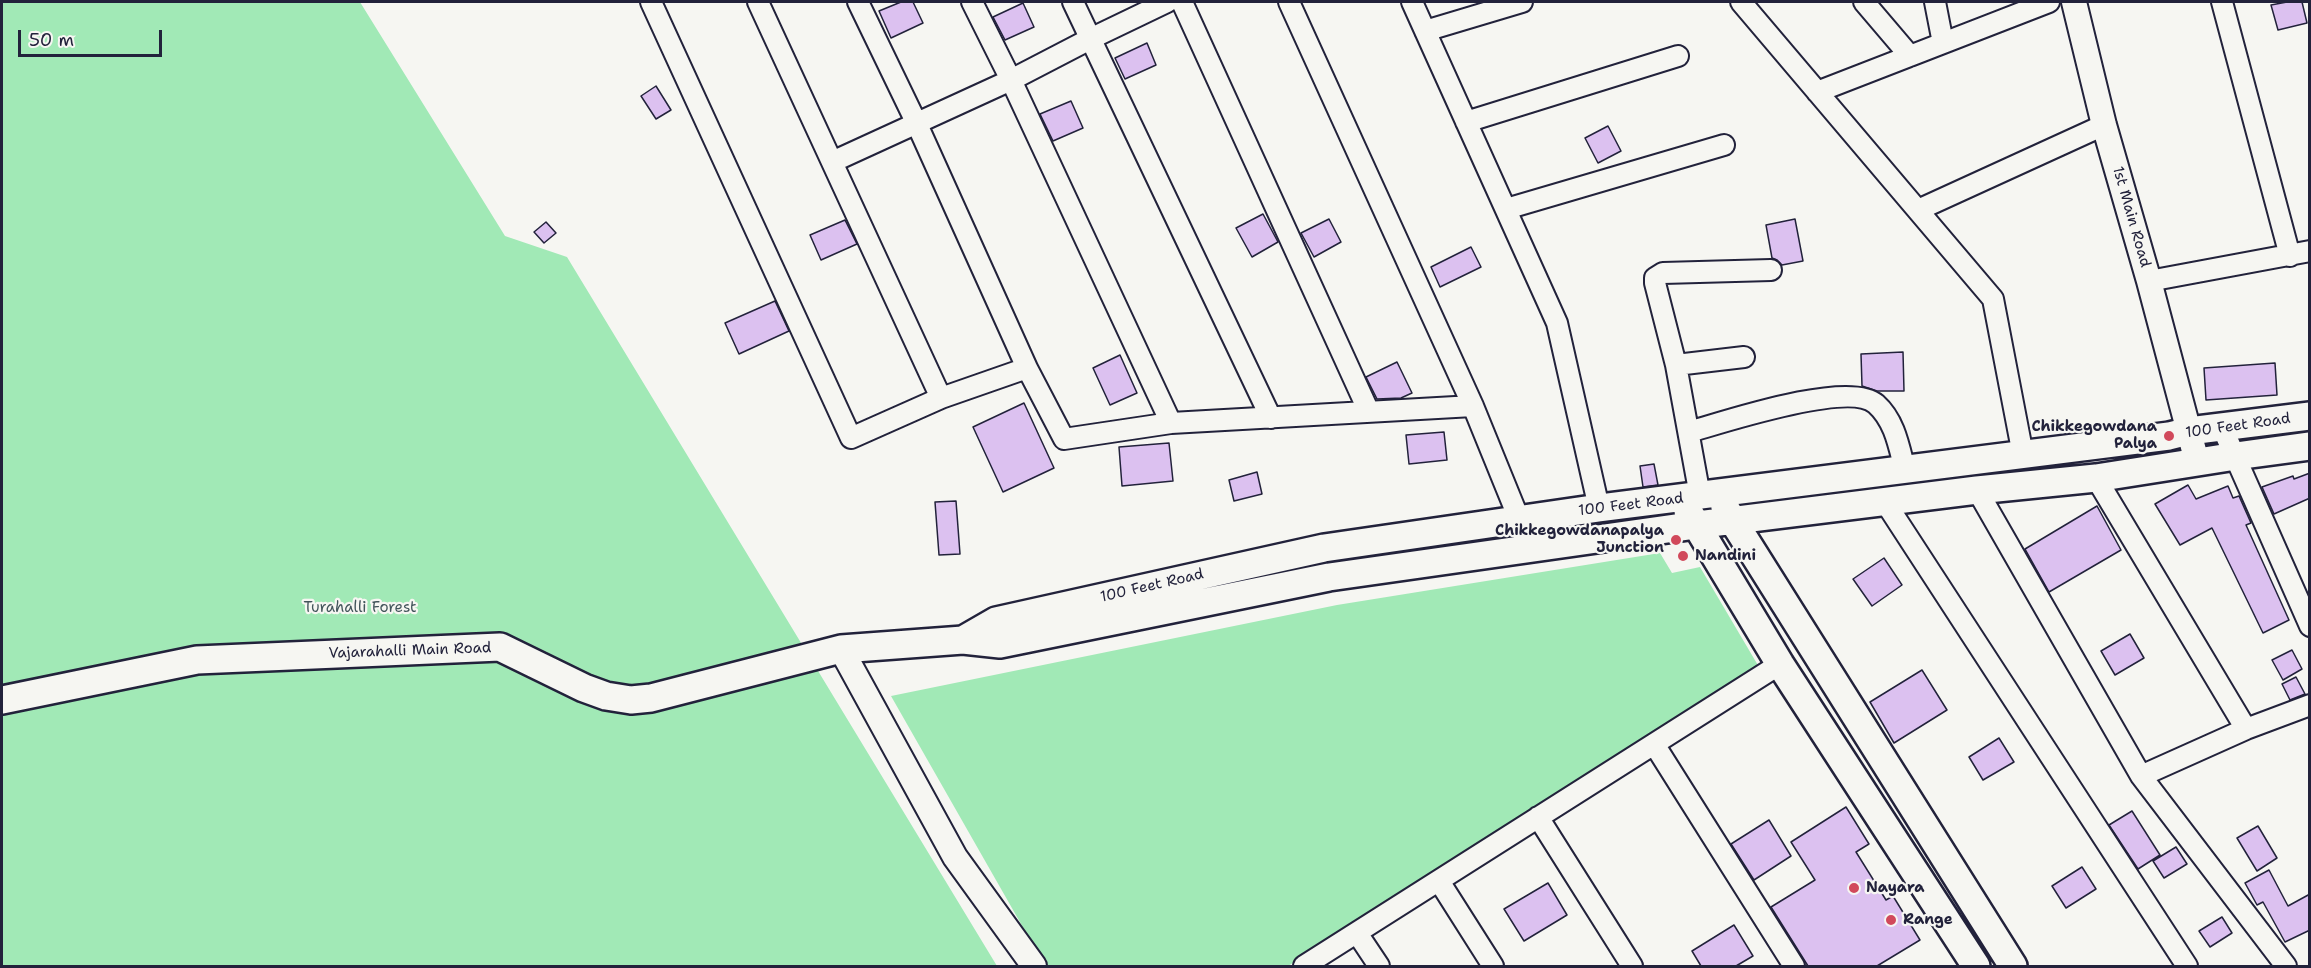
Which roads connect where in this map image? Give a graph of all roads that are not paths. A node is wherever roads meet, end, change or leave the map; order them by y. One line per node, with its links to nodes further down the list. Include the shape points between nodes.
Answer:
1 (651, 2): 38 (street, via 851,438)
2 (758, 2): 28 (street)
3 (858, 2): 24 (street)
4 (972, 2): 22 (street)
5 (1073, 2): 18 (street)
6 (1167, 2): 18 (street)
7 (1182, 2): 40 (street)
8 (1289, 2): 39 (street)
9 (1412, 2): 17 (street)
10 (1522, 2): 17 (street)
11 (1741, 2): 23 (street)
12 (1864, 2): 21 (street)
13 (1935, 2): 19 (street)
14 (2049, 2): 19 (street)
15 (2074, 2): 26 (street, 1st Main Road)
16 (2222, 2): 32 (street)
17 (1425, 32): 25 (street)
18 (1090, 39): 22 (street); 42 (street)
19 (1943, 43): 21 (street)
20 (1678, 56): 25 (street)
21 (1910, 56): 23 (street)
22 (1011, 80): 24 (street); 43 (street)
23 (1818, 92): 30 (street)
24 (916, 122): 28 (street); 37 (street)
25 (1466, 122): 29 (street)
26 (2104, 125): 30 (street); 34 (street, 1st Main Road)
27 (1724, 145): 29 (street)
28 (832, 162): 38 (street)
29 (1506, 209): 56 (street, via 1557,322)
30 (1918, 210): 48 (street, via 1993,299)
31 (2310, 251): 32 (street)
32 (2290, 256): 34 (street)
33 (1771, 270): 36 (street, via 1658,275 1655,283)
34 (2149, 281): 45 (street, 1st Main Road)
35 (1744, 357): 36 (street)
36 (1676, 365): 46 (street)
37 (1027, 368): 38 (street); 43 (street, via 1064,440)
38 (941, 398)
39 (1473, 406): 40 (street); 57 (street)
40 (1369, 412): 42 (street)
41 (2310, 416): 44 (main road, 100 Feet Road)
42 (1270, 418): 43 (street)
43 (1171, 423)
44 (2223, 427): 45 (main road, 100 Feet Road); 49 (street)
45 (2189, 431): 48 (main road, 100 Feet Road); 50 (street, 1st Main Road)
46 (1689, 432): 51 (street, via 1829,396 1867,397 1887,415); 54 (street)
47 (2310, 446): 49 (main road, 100 Feet Road)
48 (2023, 455): 51 (main road, 100 Feet Road)
49 (2236, 456): 50 (main road, 100 Feet Road); 61 (street)
50 (2197, 462): 52 (main road, 100 Feet Road)
51 (1905, 470): 54 (main road, 100 Feet Road)
52 (2096, 478): 53 (main road, 100 Feet Road); 67 (street)
53 (1977, 490): 55 (main road, 100 Feet Road); 69 (street)
54 (1699, 496): 56 (main road, 100 Feet Road); 58 (main road); 59 (main road)
55 (1885, 502): 58 (main road, 100 Feet Road); 83 (street)
56 (1599, 508): 57 (main road, 100 Feet Road)
57 (1519, 519): 60 (street); 62 (main road, 100 Feet Road, via 1324,548 996,621)
58 (1733, 521): 59 (main road, 100 Feet Road); 71 (main road)
59 (1696, 525): 60 (main road, 100 Feet Road); 64 (main road)
60 (1527, 548): 62 (main road, 100 Feet Road, via 1329,578 1000,644)
61 (2310, 626)
62 (963, 640): 63 (main road, 100 Feet Road)
63 (841, 649): 65 (main road, Vajarahalli Main Road, via 678,693 631,700 584,688 500,647 197,660); 75 (street, via 955,857)
64 (1780, 664): 68 (street); 72 (main road)
65 (2, 700)
66 (2310, 705): 67 (street)
67 (2246, 729): 69 (street)
68 (1654, 744): 70 (street); 80 (street)
69 (2141, 776): 84 (street)
70 (1538, 817): 73 (street); 79 (street)
71 (1944, 857): 72 (main road); 82 (main road)
72 (1916, 875): 81 (main road)
73 (1439, 881): 74 (street); 78 (street)
74 (1357, 933): 76 (street); 77 (street)
75 (1034, 966)
76 (1304, 966)
77 (1379, 966)
78 (1493, 966)
79 (1632, 966)
80 (1794, 966)
81 (1976, 966)
82 (2013, 966)
83 (2187, 966)
84 (2286, 966)

